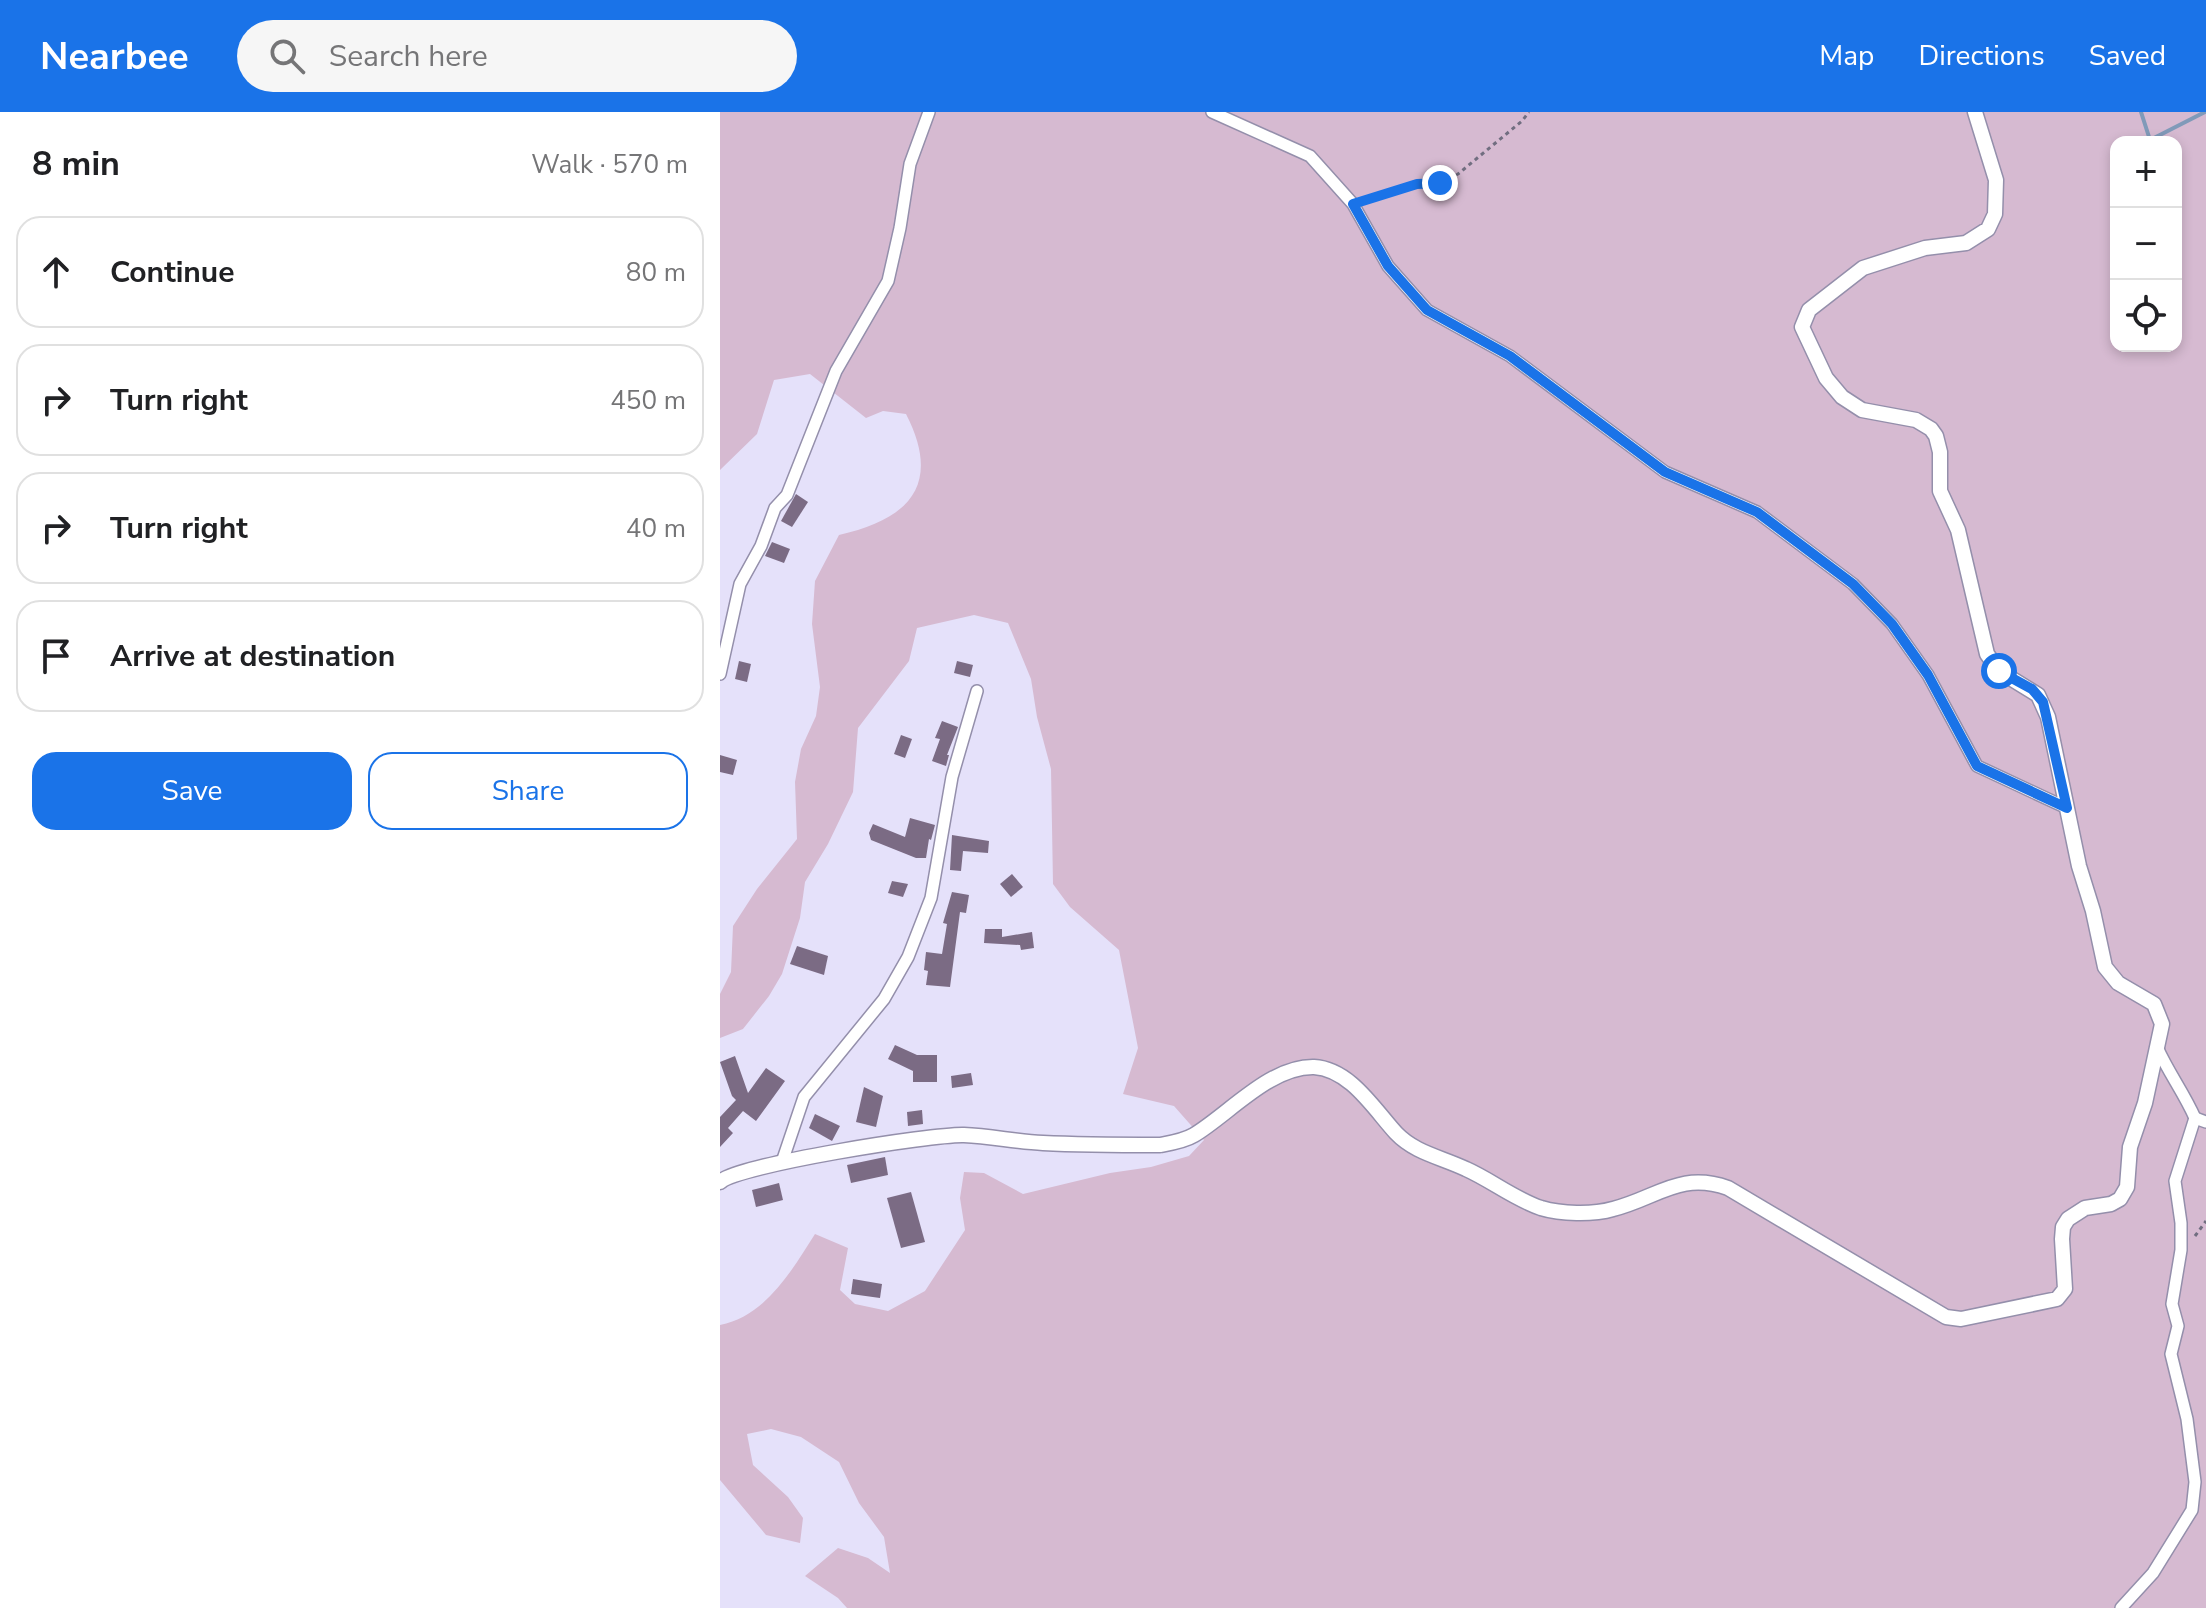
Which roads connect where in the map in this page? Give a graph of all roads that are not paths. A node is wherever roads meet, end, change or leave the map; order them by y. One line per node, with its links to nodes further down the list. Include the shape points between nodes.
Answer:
1 (929, 112): 4 (street, via 910,164 888,281 836,371 787,495 775,508 740,584)
2 (1212, 112): 6 (street, via 1310,156 1353,204 1388,266 1427,310 1510,356 1665,472 1757,512 1853,584 1892,624 1928,675 1977,766)
3 (1975, 112): 6 (street, via 1996,180 1995,214 1988,229 1966,243 1925,248 1863,268 1809,310 1802,327 1826,378 1842,397 1862,410 1916,420 1936,436 1940,491 1958,530 1987,654 1999,671 2032,689 2043,702)
4 (720, 674)
5 (977, 691): 9 (street, via 952,777 931,898 908,957 884,999 804,1097)
6 (2067, 808): 7 (street, via 2105,967 2118,983 2157,1008 2162,1024)
7 (2157, 1047): 8 (street, via 2172,1080); 9 (street, via 2130,1147 2125,1193 2111,1204 2074,1213 2063,1227 2062,1295 2051,1302 1961,1319 1935,1313 1717,1184 1684,1182 1606,1210 1539,1207 1413,1148 1347,1080 1315,1067 1279,1076 1193,1135 1160,1145 954,1135)
8 (2201, 1120): 11 (street, via 2175,1181 2181,1250 2172,1304 2178,1326 2171,1354 2187,1419 2195,1482 2192,1510 2153,1573)
9 (782, 1162): 10 (street)
10 (720, 1182)
11 (2121, 1608)

